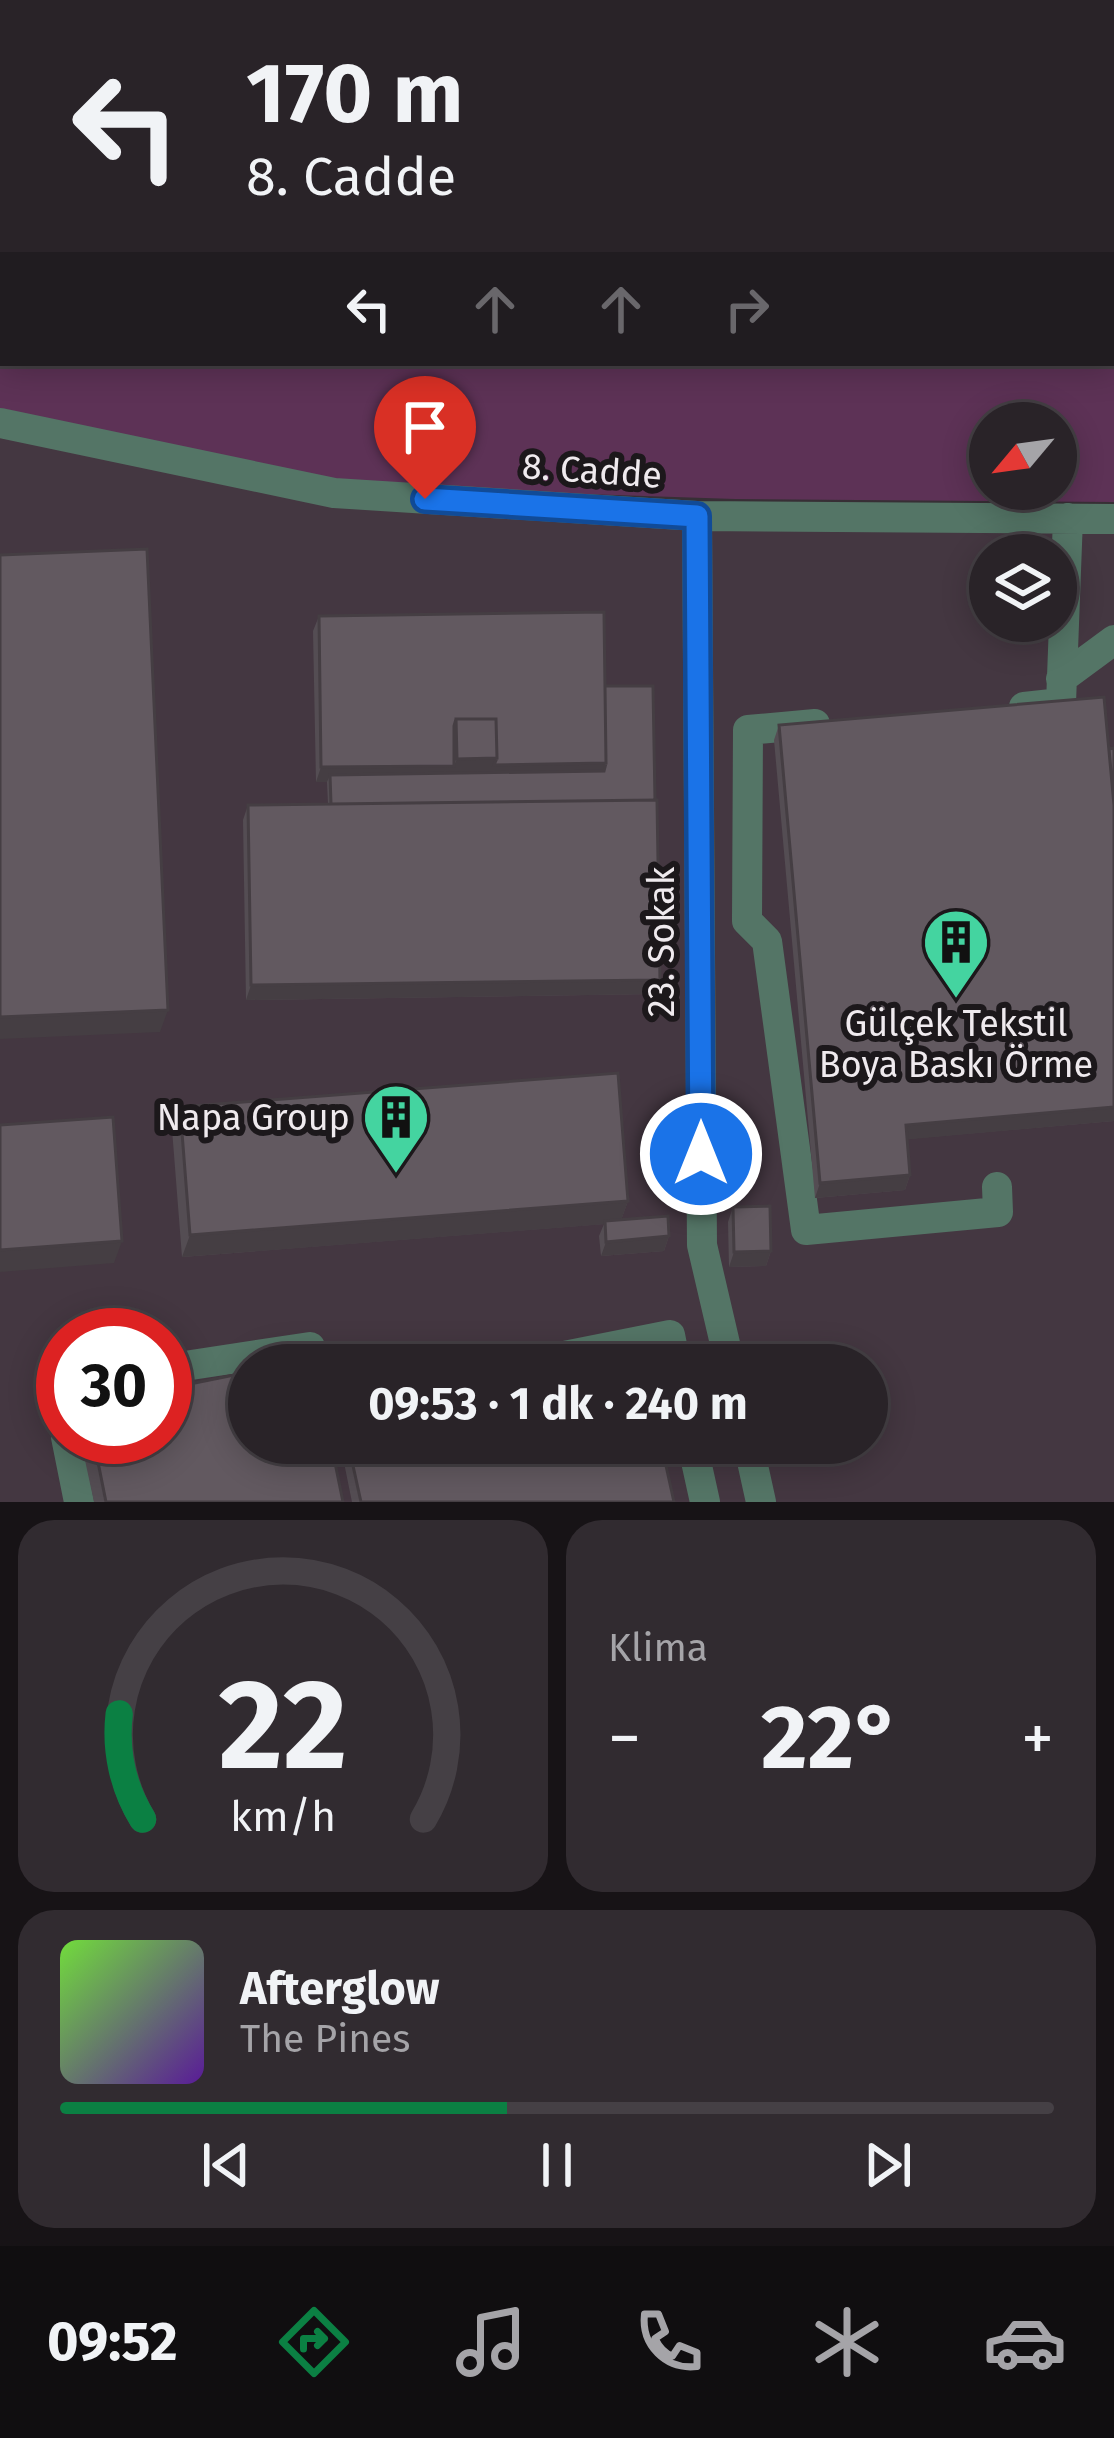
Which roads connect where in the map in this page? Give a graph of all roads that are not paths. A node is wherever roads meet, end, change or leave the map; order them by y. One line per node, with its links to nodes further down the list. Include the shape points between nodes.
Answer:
1 (0, 423): 2 (street, 8. Cadde, via 334,493)
2 (697, 516): 3 (street, 8. Cadde); 12 (street, 23. Sokak, via 702,1245)
3 (1068, 518): 4 (street, 8. Cadde); 6 (street)
4 (1114, 519)
5 (1114, 640): 6 (street)
6 (1061, 680): 7 (street, via 1060,704)
7 (994, 709)
8 (837, 722): 9 (street, via 748,730 747,921 767,941 806,1229 998,1212)
9 (998, 1186)
10 (624, 1344): 11 (street, via 670,1335)
11 (672, 1344)
12 (725, 1344)
13 (228, 1359): 14 (street)
14 (192, 1365)
15 (71, 1464): 18 (street)
16 (697, 1464): 19 (street)
17 (753, 1464): 20 (street)
18 (79, 1502)
19 (705, 1502)
20 (761, 1502)

